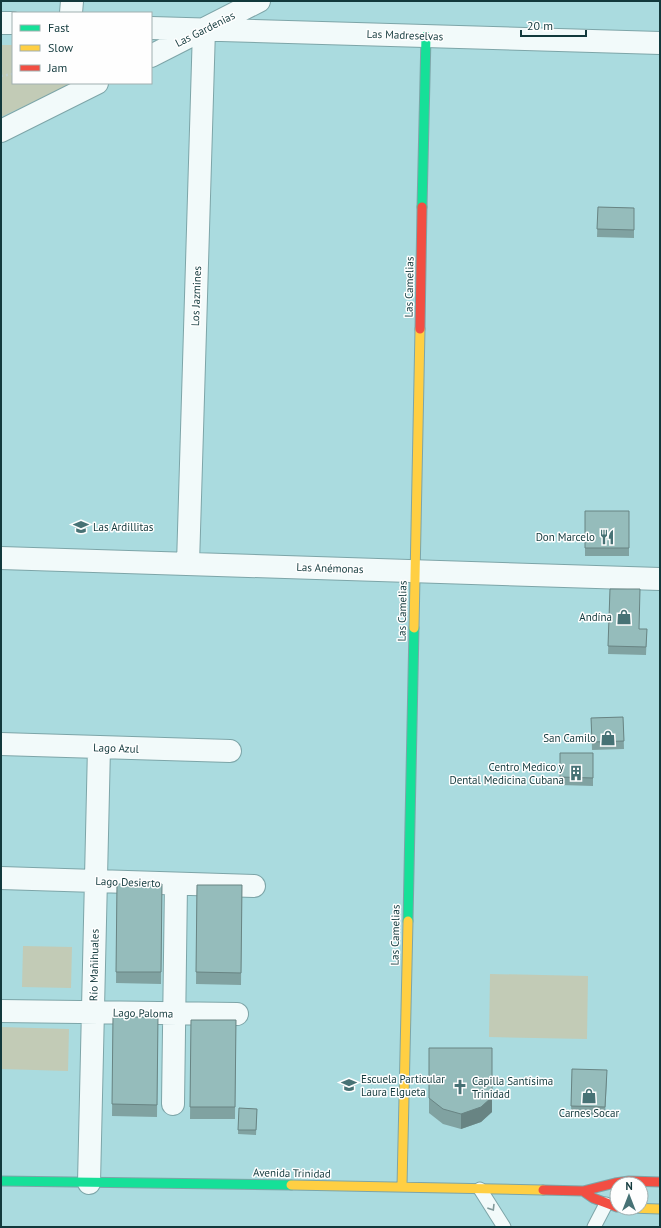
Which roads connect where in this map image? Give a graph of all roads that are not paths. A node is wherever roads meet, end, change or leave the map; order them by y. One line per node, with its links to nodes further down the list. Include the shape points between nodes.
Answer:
1 (72, 1): 3 (street)
2 (259, 1): 7 (street, Las Gardenias)
3 (72, 12)
4 (1, 23): 5 (street)
5 (12, 24)
6 (152, 28): 7 (street, Las Madreselvas)
7 (204, 29): 8 (street, Las Madreselvas); 10 (street, Las Gardenias); 14 (street, Los Jazmines)
8 (426, 36): 9 (street, Las Madreselvas); 15 (street, Las Camelias)
9 (660, 43)
10 (152, 55)
11 (95, 84): 12 (street)
12 (1, 131)
13 (1, 558): 14 (street, Las Anémonas)
14 (188, 564): 15 (street, Las Anémonas)
15 (415, 571): 16 (street, Las Anémonas); 32 (street, Las Camelias)
16 (660, 579)
17 (1, 744): 18 (street, Lago Azul)
18 (99, 747): 19 (street, Lago Azul); 21 (street, Río Mañihuales)
19 (230, 751)
20 (1, 878): 21 (street, Lago Desierto)
21 (96, 881): 22 (street, Lago Desierto); 25 (street, Río Mañihuales)
22 (176, 884): 23 (street, Lago Desierto); 26 (street)
23 (254, 886)
24 (1, 1011): 25 (street, Lago Paloma)
25 (92, 1012): 26 (street, Lago Paloma); 31 (street, Río Mañihuales)
26 (174, 1013): 27 (street, Lago Paloma); 28 (street)
27 (237, 1014)
28 (173, 1104)
29 (1, 1181): 31 (street, Avenida Trinidad)
30 (660, 1182): 34 (street, Avenida Trinidad, via 629,1181)
31 (89, 1183): 32 (street, Avenida Trinidad)
32 (402, 1186): 33 (street, Avenida Trinidad)
33 (480, 1188): 34 (street, Avenida Trinidad); 39 (lane, one-way to 39)
34 (583, 1191): 35 (street, Avenida Trinidad)
35 (609, 1204)
36 (609, 1209): 40 (lane)
37 (649, 1209): 38 (street)
38 (660, 1209)
39 (504, 1227)
40 (594, 1227)

